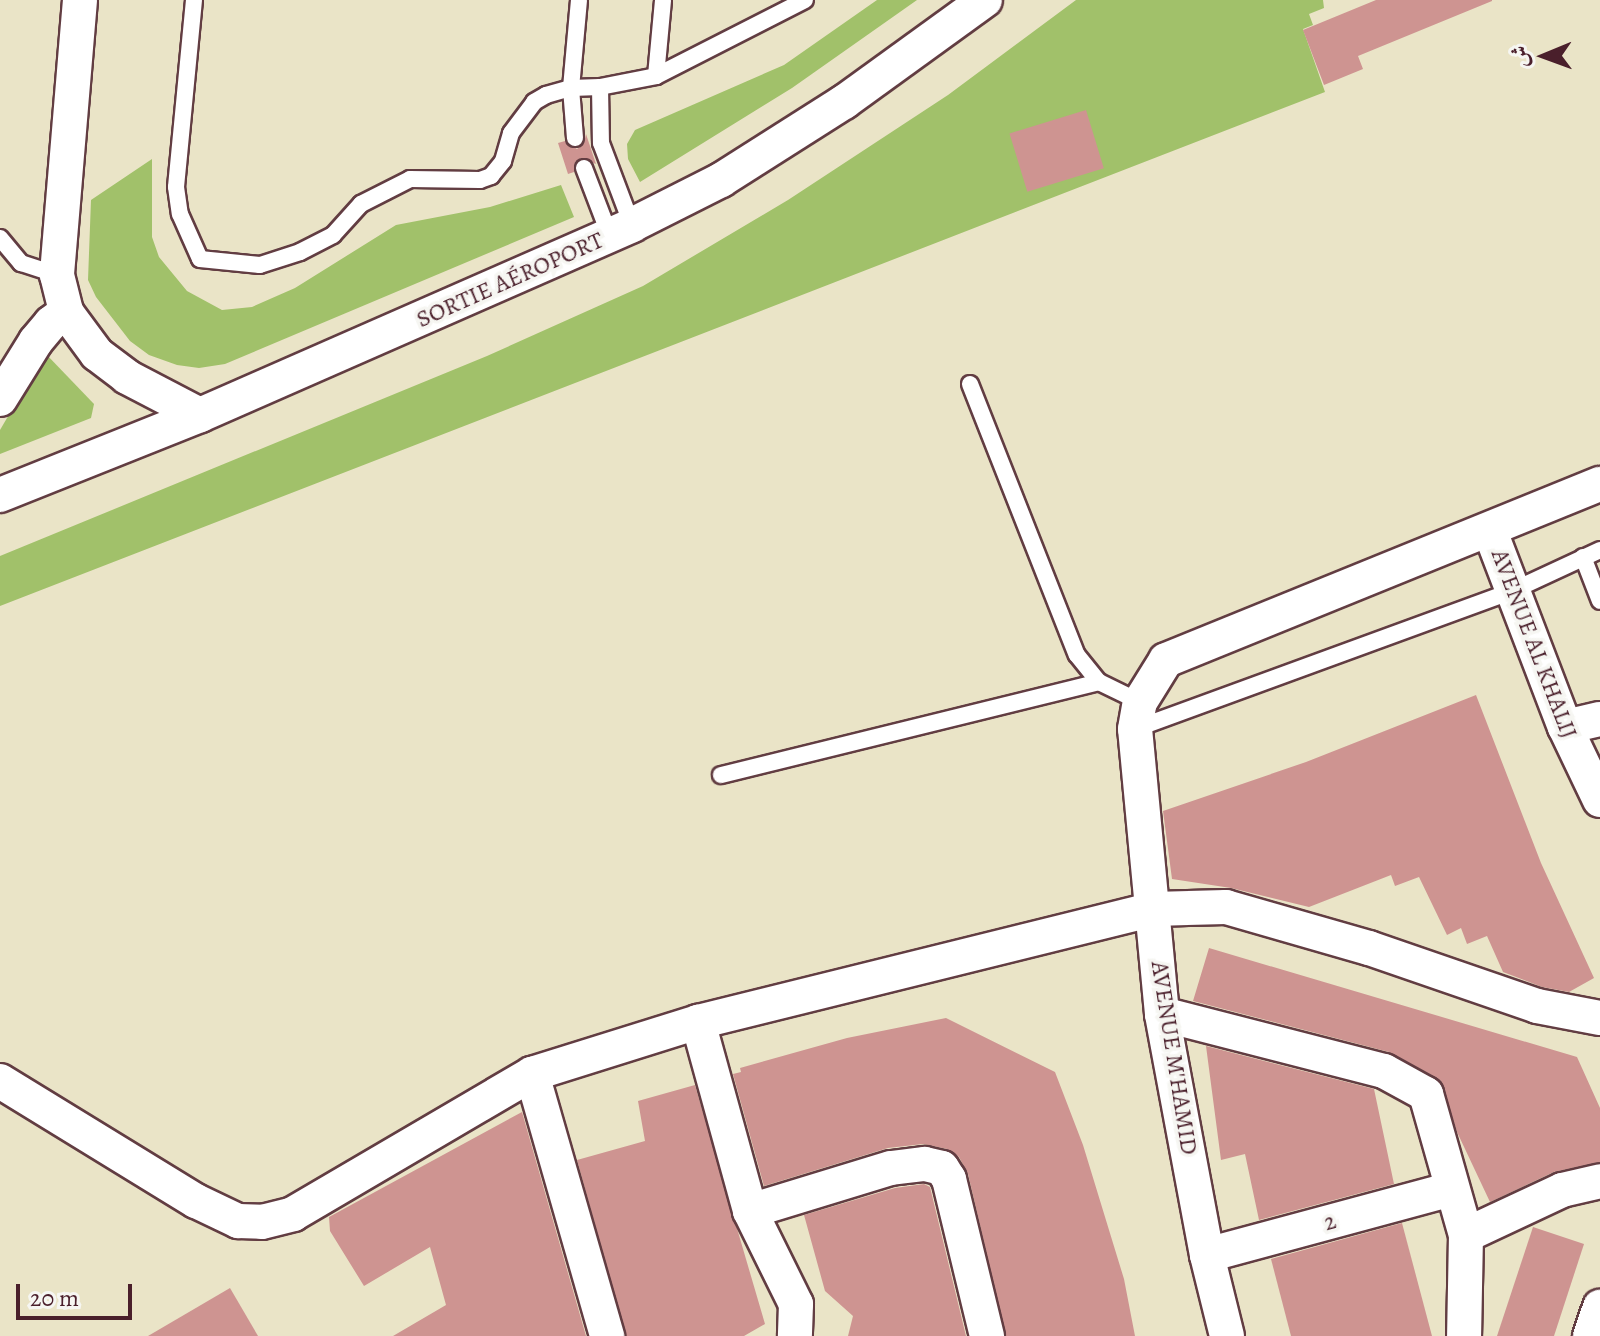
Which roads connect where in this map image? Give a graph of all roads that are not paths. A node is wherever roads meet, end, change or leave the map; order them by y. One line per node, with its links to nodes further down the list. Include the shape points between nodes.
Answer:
1 (80, 0): 14 (street)
2 (194, 0): 9 (lane, via 176,187 180,214 200,259 260,265 333,235 361,204 410,179 491,176 503,161 511,133 534,102)
3 (579, 0): 9 (lane)
4 (663, 0): 7 (lane)
5 (805, 0): 7 (lane)
6 (985, 0): 12 (street, SORTIE AÉROPORT, via 844,102 721,180)
7 (656, 76): 8 (lane)
8 (600, 87): 9 (lane); 12 (lane, via 601,143)
9 (571, 88): 10 (lane)
10 (575, 138)
11 (584, 168): 12 (lane)
12 (621, 231): 18 (street, SORTIE AÉROPORT)
13 (0, 238): 14 (lane, via 21,263)
14 (57, 275): 15 (street)
15 (66, 312): 17 (street, via 36,341); 18 (street, via 97,354 127,377)
16 (970, 384): 26 (lane, via 1077,655)
17 (0, 399)
18 (200, 415): 20 (street, SORTIE AÉROPORT)
19 (1600, 484): 21 (street)
20 (0, 495)
21 (1490, 531): 24 (street, AVENUE AL KHALIJ); 27 (street, via 1166,660)
22 (1600, 550): 23 (lane)
23 (1583, 557): 24 (lane); 25 (lane)
24 (1514, 590): 27 (lane); 29 (street, AVENUE AL KHALIJ)
25 (1600, 601)
26 (1099, 682): 27 (lane); 30 (lane)
27 (1138, 715): 32 (street, AVENUE M'HAMID)
28 (1600, 719): 29 (street)
29 (1565, 727): 31 (street, AVENUE AL KHALIJ)
30 (721, 775)
31 (1600, 800)
32 (1153, 909): 33 (street, AVENUE M'HAMID); 34 (street, via 1226,907 1369,948 1537,1006); 35 (street)
33 (1162, 1014): 39 (street, via 1384,1071 1426,1094); 42 (street, AVENUE M'HAMID)
34 (1600, 1018)
35 (698, 1022): 36 (street); 40 (street)
36 (532, 1074): 37 (street, via 293,1214 262,1222 238,1221 196,1201); 44 (street)
37 (0, 1081)
38 (1600, 1181): 41 (street, via 1562,1190)
39 (1452, 1189): 41 (street); 42 (street, 2)
40 (750, 1211): 45 (street, via 796,1304); 46 (street, via 891,1168 942,1168)
41 (1466, 1235): 48 (street)
42 (1207, 1255): 47 (street, AVENUE M'HAMID)
43 (1600, 1307): 49 (street)
44 (607, 1336)
45 (795, 1336)
46 (987, 1336)
47 (1227, 1336)
48 (1464, 1336)
49 (1590, 1336)

